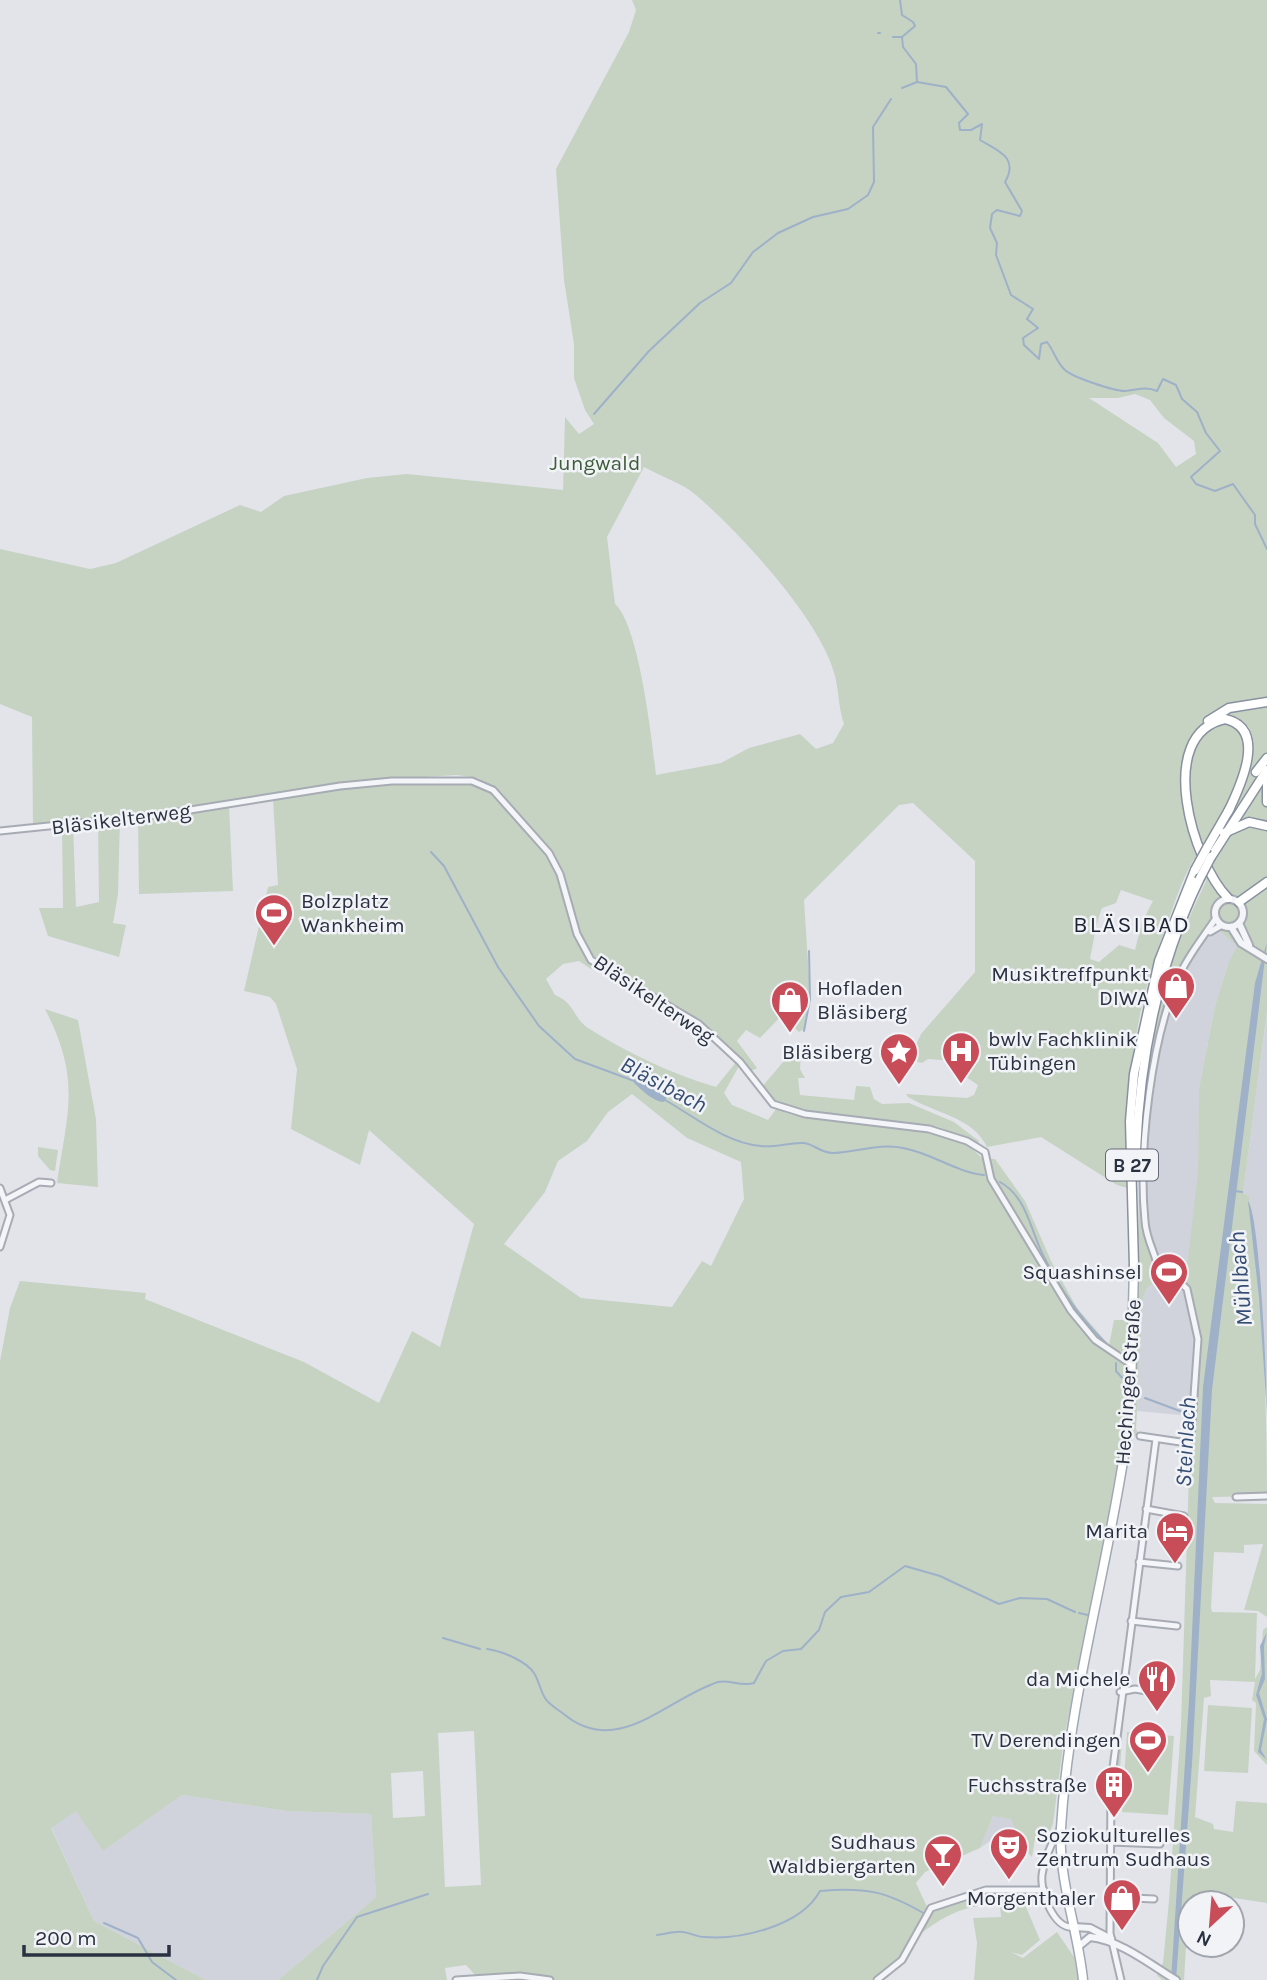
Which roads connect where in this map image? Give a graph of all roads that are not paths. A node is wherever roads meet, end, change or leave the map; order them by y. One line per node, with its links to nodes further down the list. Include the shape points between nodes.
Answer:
1 (1267, 702): 12 (main road, via 1243,704 1212,717 1197,733 1187,757 1182,797 1185,821)
2 (1267, 758): 6 (main road, B 27)
3 (1267, 770): 9 (main road, B 27)
4 (1267, 782): 5 (main road)
5 (1267, 802)
6 (1228, 812): 10 (main road, B 27); 12 (main road, via 1254,770 1258,750 1252,732 1225,719 1205,728 1192,749 1185,798 1196,840)
7 (1267, 826): 9 (main road, via 1249,822)
8 (0, 831): 26 (street, Bläsikelterweg, via 165,814 340,786 449,780 482,784 549,853 560,874 577,934 591,960 699,1024 740,1062 773,1104 805,1114 929,1129 967,1140 985,1153 991,1179 1077,1320 1095,1340)
9 (1224, 833): 10 (main road, B 27)
10 (1209, 852): 25 (main road, B 27, bridge, via 1166,964 1145,1053 1137,1133); 25 (main road, B 27, bridge, via 1195,870 1159,961 1134,1074 1130,1121)
11 (1267, 884): 13 (main road)
12 (1224, 900): 13 (street); 14 (street, via 1216,909)
13 (1241, 905): 15 (street)
14 (1216, 918): 16 (street); 18 (street, Hechinger Straße)
15 (1239, 923): 17 (street); 19 (street)
16 (1222, 925): 17 (street); 18 (street, Hechinger Straße)
17 (1231, 927): 19 (street, via 1241,943)
18 (1207, 933): 28 (street, Hechinger Straße, via 1185,965 1168,1009 1148,1118 1146,1232 1160,1278 1185,1286 1198,1339 1191,1439 1187,1443)
19 (1254, 951): 20 (street)
20 (1267, 959)
21 (51, 1183): 23 (street, via 39,1182)
22 (0, 1188): 23 (street)
23 (7, 1199): 24 (street, via 10,1215)
24 (0, 1247)
25 (1134, 1266): 26 (main road, Hechinger Straße / B 27)
26 (1132, 1365): 39 (main road, Hechinger Straße / B 27, via 1124,1456 1077,1699)
27 (1140, 1436): 28 (street)
28 (1156, 1439): 31 (street)
29 (1267, 1496): 30 (street)
30 (1236, 1497)
31 (1146, 1509): 32 (street); 33 (street)
32 (1184, 1516)
33 (1139, 1562): 34 (street); 35 (street)
34 (1178, 1566)
35 (1131, 1621): 36 (street); 37 (street)
36 (1177, 1626)
37 (1120, 1692): 38 (street); 40 (street, via 1111,1783)
38 (1164, 1693)
39 (1061, 1828): 42 (street, Hechinger Straße); 43 (main road, Hechinger Straße / B 27)
40 (1111, 1842): 41 (street); 45 (street)
41 (1160, 1844)
42 (1048, 1857): 43 (street); 44 (street, Hechinger Straße, via 1042,1877)
43 (1062, 1858): 47 (main road, Hechinger Straße / B 27)
44 (1044, 1890): 47 (street, via 1062,1926); 54 (street, via 986,1890 930,1908 902,1960)
45 (1111, 1897): 46 (street); 49 (street)
46 (1154, 1899)
47 (1074, 1927): 48 (street); 49 (street, via 1090,1928); 50 (main road, Hechinger Straße / B 27)
48 (1097, 1937): 49 (street); 50 (street)
49 (1112, 1942): 56 (street); 57 (street)
50 (1078, 1947): 55 (main road, Hechinger Straße / B 27)
51 (496, 1978): 52 (street); 53 (street)
52 (456, 1980)
53 (550, 1980)
54 (877, 1980)
55 (1083, 1980)
56 (1121, 1980)
57 (1176, 1980)

